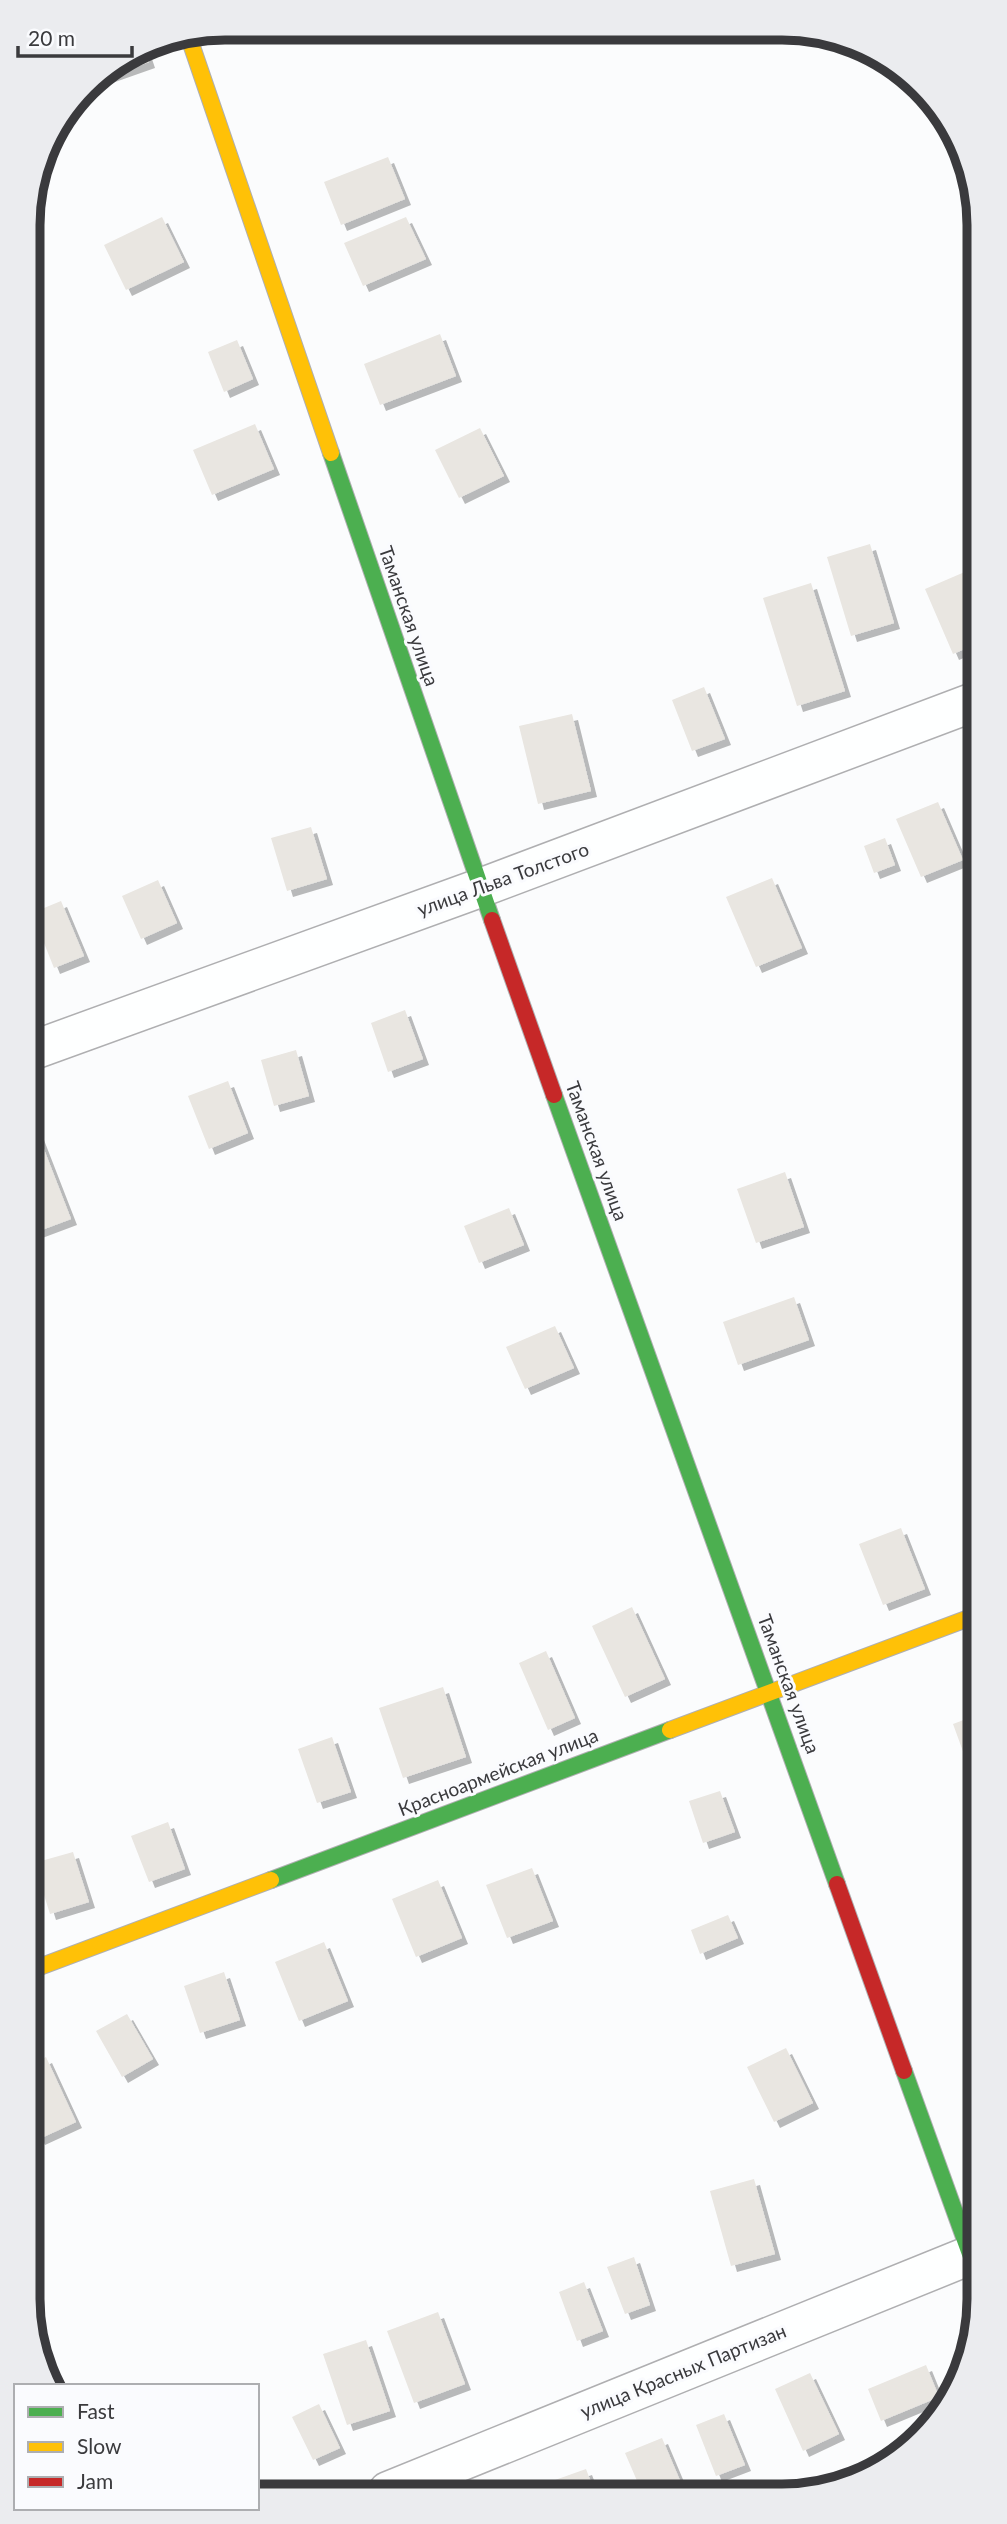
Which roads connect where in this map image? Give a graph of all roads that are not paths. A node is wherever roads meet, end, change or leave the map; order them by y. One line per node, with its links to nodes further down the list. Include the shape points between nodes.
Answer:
1 (191, 44): 3 (street, Таманская улица)
2 (967, 705): 3 (street, улица Льва Толстого)
3 (480, 888): 4 (street, улица Льва Толстого); 6 (street, Таманская улица)
4 (41, 1048)
5 (966, 1619): 6 (street, Красноармейская улица)
6 (770, 1692): 7 (street, Красноармейская улица); 8 (street, Таманская улица)
7 (40, 1967)
8 (966, 2233)
9 (966, 2265): 10 (street, улица Красных Партизан)
10 (406, 2484)

